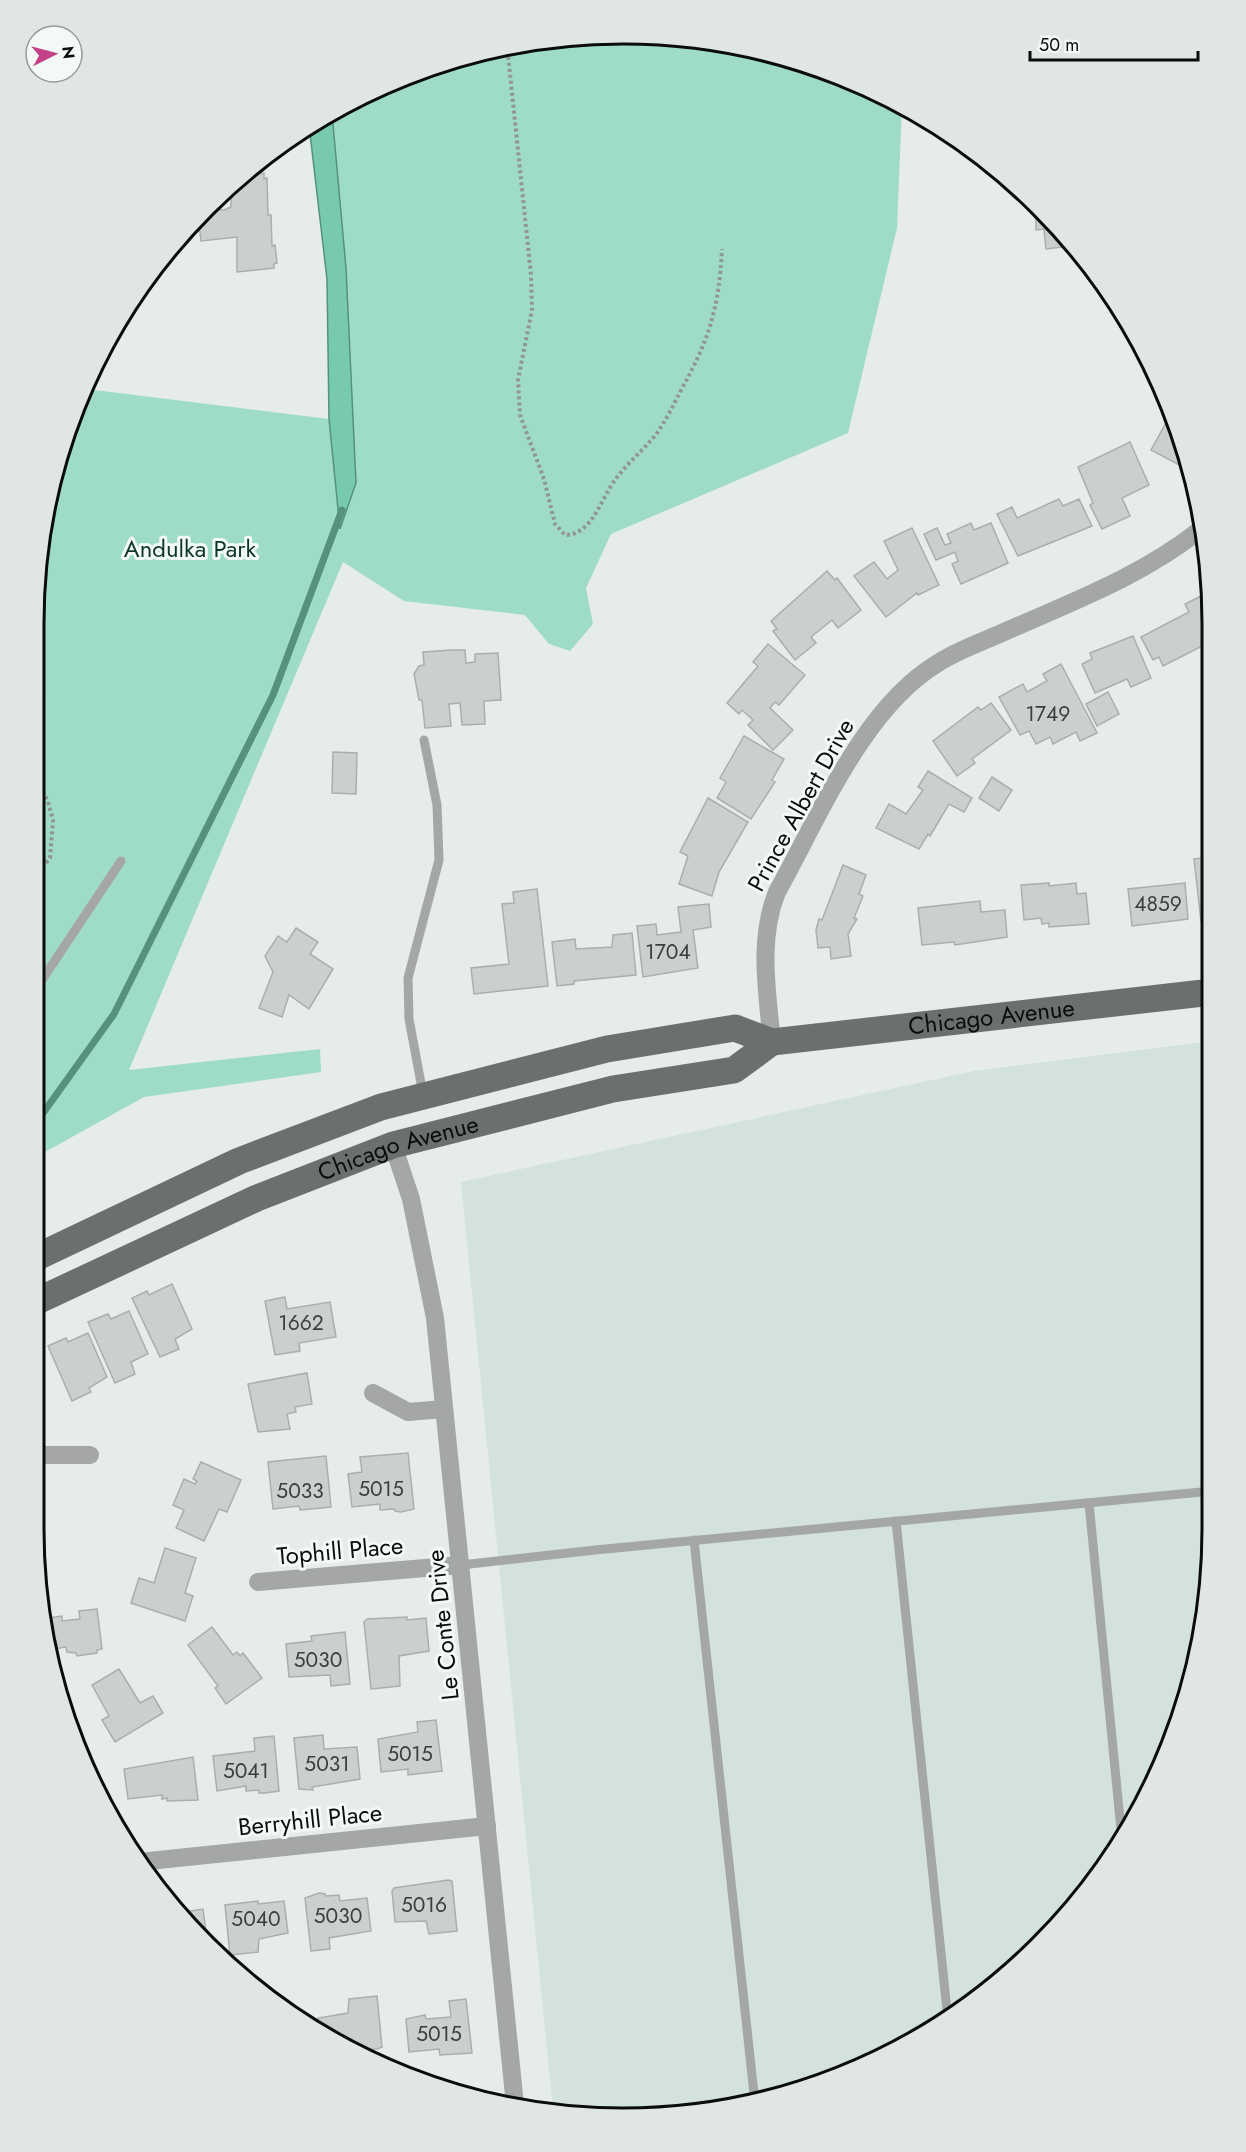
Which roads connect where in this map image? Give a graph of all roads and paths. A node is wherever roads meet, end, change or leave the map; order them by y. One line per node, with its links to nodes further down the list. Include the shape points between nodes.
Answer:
1 (508, 55): 2 (path, via 531,275 532,310 518,380 520,416 544,478 555,524 566,535 577,535 588,525 627,464 660,430 701,353 713,321)
2 (722, 249)
3 (1195, 533): 10 (street, Prince Albert Drive, via 1139,571 936,664 884,710 860,739 769,913 765,973)
4 (424, 740): 12 (lane, via 437,805 439,860 408,978 410,1019)
5 (44, 794): 7 (path, via 53,820 50,858)
6 (121, 861): 8 (lane)
7 (44, 866)
8 (44, 977)
9 (1202, 993): 10 (main road, Chicago Avenue)
10 (771, 1041): 11 (main road, Chicago Avenue, via 735,1028 607,1049); 14 (main road, Chicago Avenue, via 734,1070 613,1089)
11 (549, 1063): 12 (main road, Chicago Avenue); 14 (main road, via 534,1081 413,1113 397,1126)
12 (423, 1095): 13 (main road, Chicago Avenue)
13 (320, 1129): 14 (main road); 15 (main road, Chicago Avenue, via 239,1161)
14 (393, 1145): 16 (main road, Chicago Avenue, via 257,1198); 18 (street, Le Conte Drive, via 425,1258)
15 (44, 1254)
16 (44, 1298)
17 (373, 1393): 18 (street, via 408,1412)
18 (444, 1409): 25 (street, Le Conte Drive)
19 (44, 1455): 20 (street)
20 (90, 1455)
21 (1202, 1492): 22 (lane)
22 (1089, 1503): 23 (lane); 28 (lane)
23 (896, 1521): 24 (lane); 30 (lane)
24 (694, 1540): 25 (lane); 31 (lane)
25 (461, 1566): 26 (street, Tophill Place); 27 (street, Le Conte Drive)
26 (258, 1582)
27 (487, 1826): 29 (street, Berryhill Place); 32 (street, Le Conte Drive)
28 (1121, 1826)
29 (148, 1861)
30 (947, 2010)
31 (754, 2093)
32 (514, 2098)

